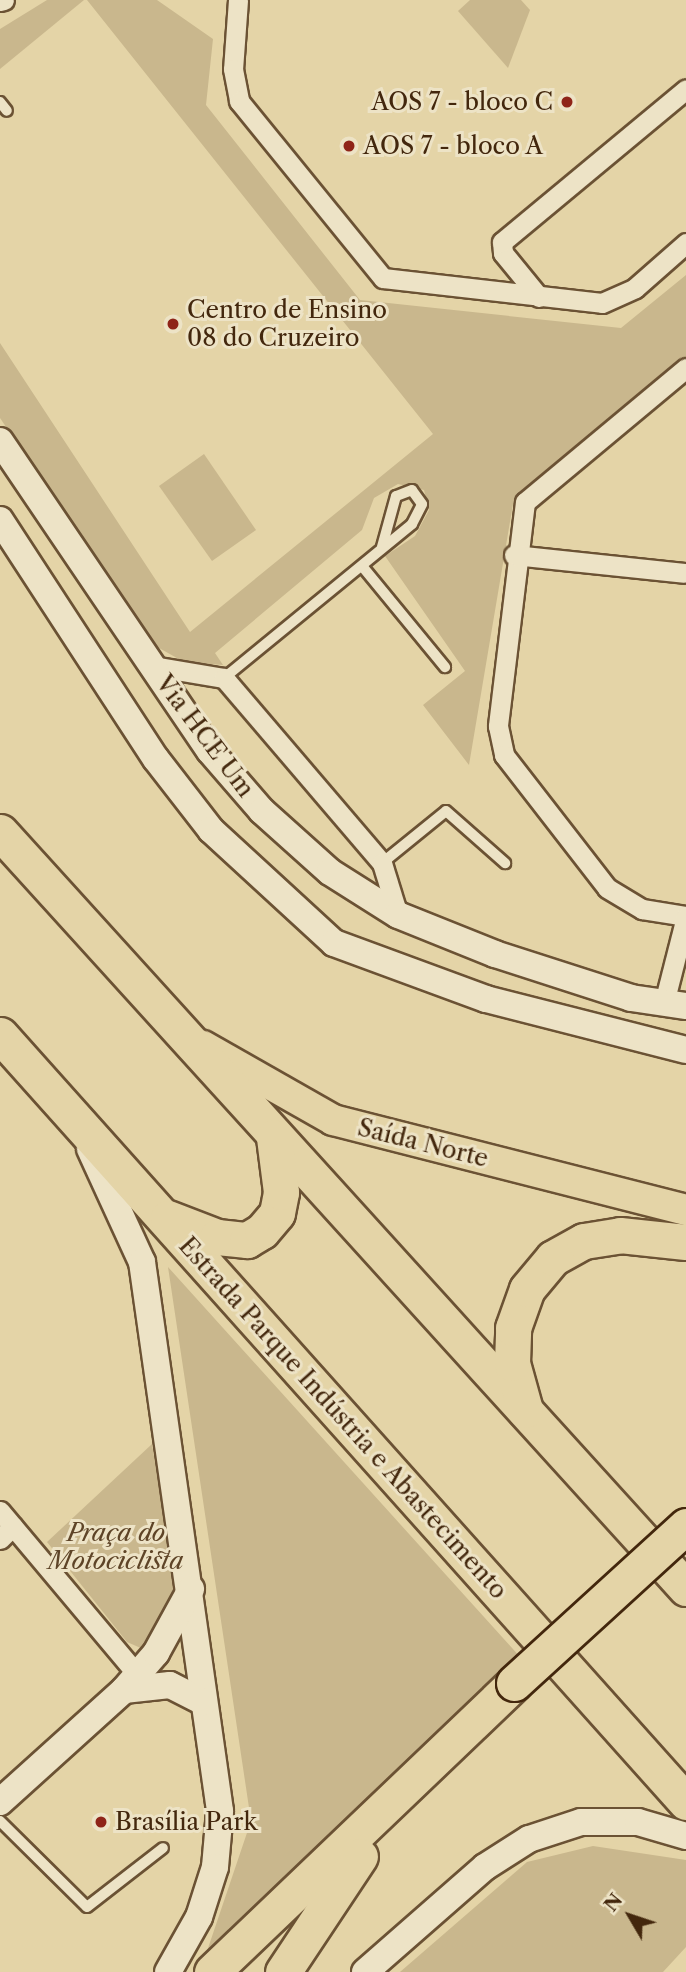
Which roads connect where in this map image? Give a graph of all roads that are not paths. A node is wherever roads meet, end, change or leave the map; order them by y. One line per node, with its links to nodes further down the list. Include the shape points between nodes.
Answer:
1 (238, 0): 4 (street, via 233,69 239,101 372,268 396,282)
2 (686, 89): 4 (street, via 502,242 503,253)
3 (686, 243): 4 (street, via 621,297 584,303)
4 (539, 297)
5 (686, 368): 9 (street, via 529,495)
6 (0, 441): 12 (main road, Via HCE Um)
7 (0, 520): 22 (main road, via 156,759 211,830 334,943)
8 (382, 547): 8 (lane, via 420,514 422,504 412,490 396,496); 10 (lane)
9 (514, 555): 11 (street); 19 (street, via 498,726 504,755 607,888 642,909)
10 (362, 566): 13 (lane); 14 (lane)
11 (684, 573)
12 (152, 666): 14 (street); 18 (main road, Via HCE Um, via 210,751 262,811 330,872)
13 (445, 667)
14 (224, 678): 16 (street)
15 (0, 832): 25 (highway)
16 (382, 863): 17 (lane, via 446,811); 18 (street)
17 (505, 863)
18 (398, 915): 20 (main road, Via HCE Um)
19 (686, 917): 23 (street)
20 (495, 954): 21 (main road, Via HCE Um); 22 (main road)
21 (563, 974): 23 (main road, Via HCE Um); 24 (main road, via 529,979)
22 (486, 999): 24 (main road)
23 (675, 1004)
24 (523, 1009): 27 (main road)
25 (179, 1031): 29 (highway); 30 (main road, Saída Norte, via 333,1120)
26 (0, 1035): 28 (highway, Estrada Parque Indústria e Abastecimento)
27 (686, 1050)
28 (71, 1114): 31 (highway, Estrada Parque Indústria e Abastecimento); 39 (main road, via 142,1262)
29 (274, 1138): 31 (highway, via 281,1192 277,1213 262,1231 247,1240 217,1237); 33 (highway)
30 (686, 1210)
31 (161, 1216): 43 (highway, Estrada Parque Indústria e Abastecimento)
32 (686, 1242): 33 (highway, via 604,1237 569,1248 540,1272 518,1310 510,1346)
33 (527, 1417): 38 (highway)
34 (0, 1511): 36 (street)
35 (686, 1527): 41 (highway, bridge)
36 (7, 1533): 40 (street)
37 (686, 1550): 41 (highway)
38 (686, 1588)
39 (191, 1589): 40 (main road, via 174,1625); 42 (main road)
40 (131, 1682): 42 (main road, via 170,1685); 44 (main road)
41 (520, 1690): 49 (highway); 50 (highway, via 350,1867)
42 (204, 1702): 48 (main road, via 220,1811 215,1867 200,1917)
43 (686, 1801)
44 (0, 1802)
45 (0, 1821): 47 (lane, via 87,1907)
46 (686, 1836): 51 (main road, via 638,1822 581,1822 529,1839 485,1867)
47 (163, 1848)
48 (168, 1972)
49 (212, 1972)
50 (282, 1972)
51 (365, 1972)

